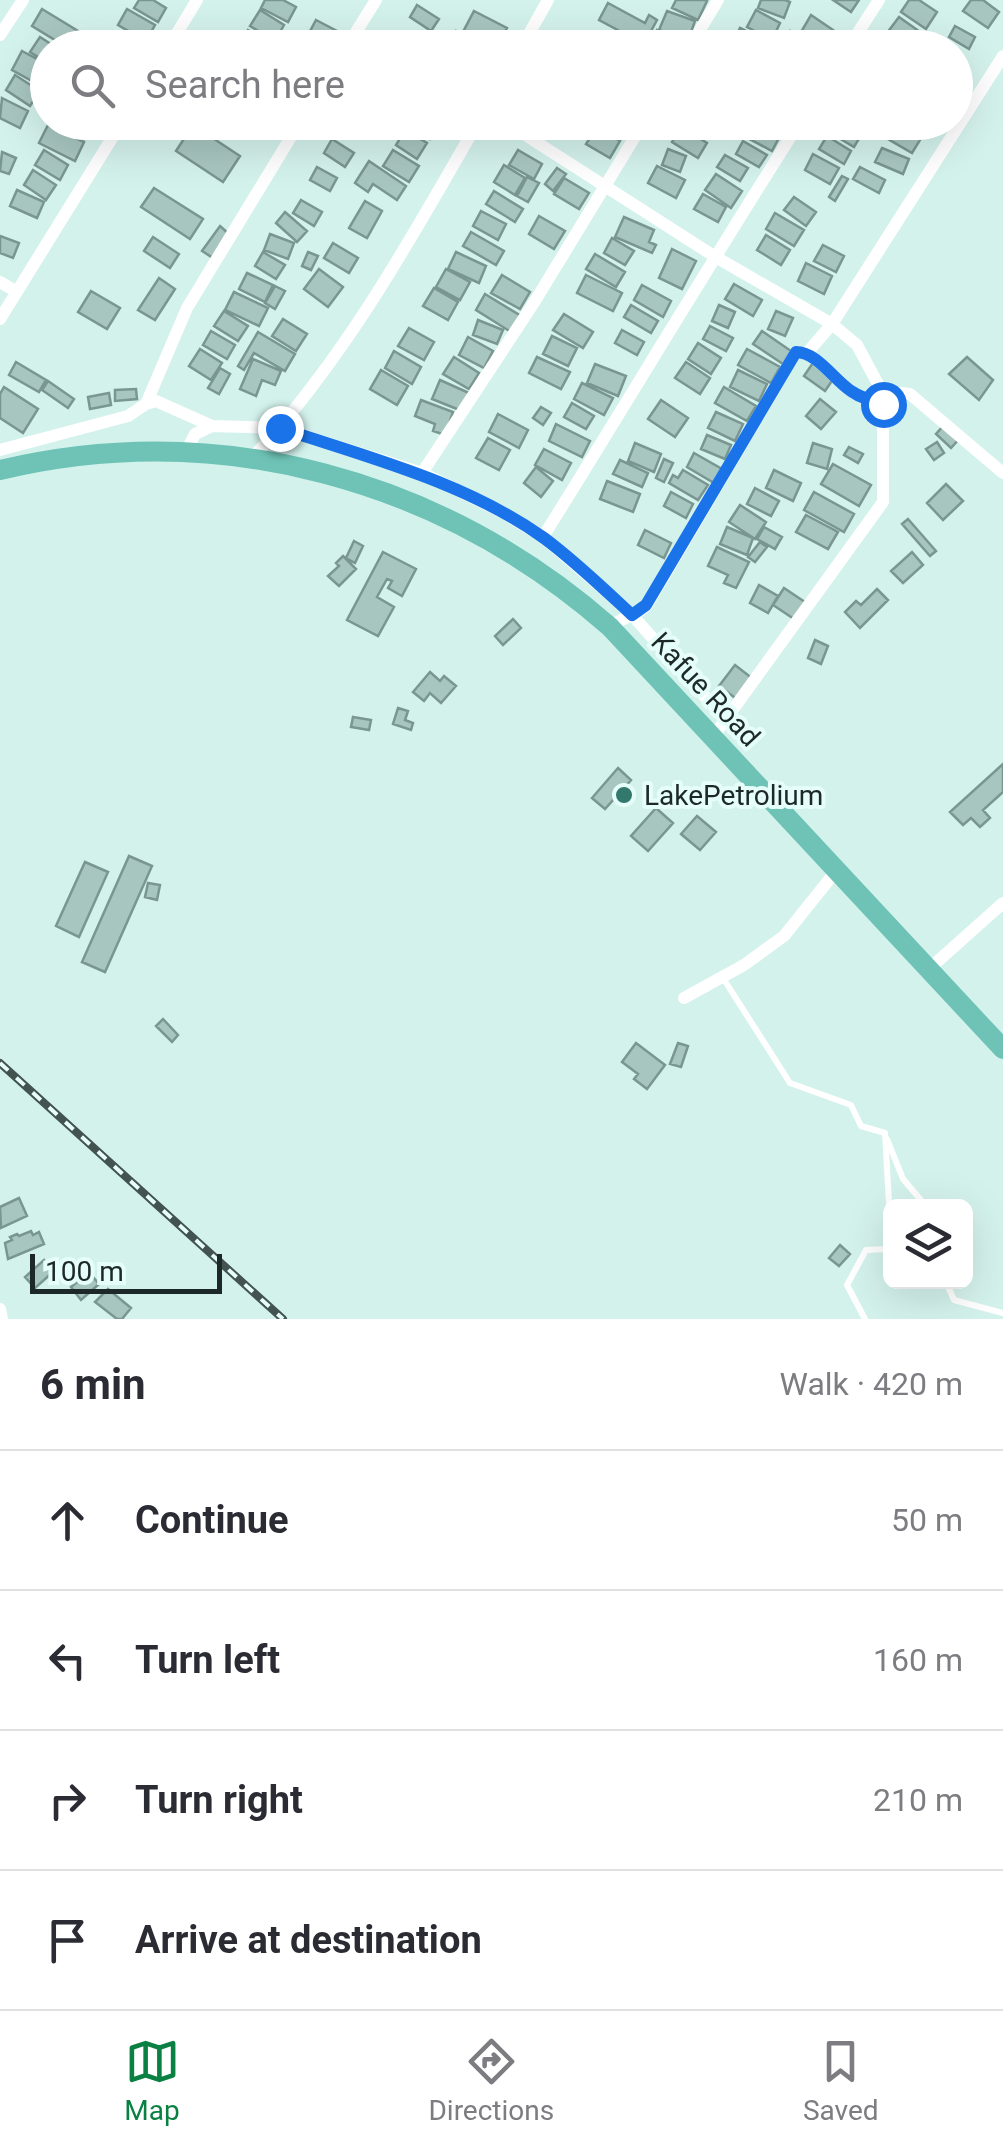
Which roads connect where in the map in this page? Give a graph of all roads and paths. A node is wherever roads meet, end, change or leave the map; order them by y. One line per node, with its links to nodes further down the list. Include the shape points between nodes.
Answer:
1 (23, 0): 12 (street)
2 (197, 0): 7 (street)
3 (376, 0): 8 (street)
4 (548, 0): 9 (street)
5 (718, 0): 10 (street)
6 (878, 0): 11 (street)
7 (179, 30)
8 (357, 30)
9 (531, 30)
10 (700, 30)
11 (859, 30)
12 (0, 36)
13 (1001, 62): 14 (street)
14 (973, 105)
15 (111, 140): 25 (street)
16 (289, 140): 30 (street, via 187,308)
17 (468, 140): 32 (street, via 365,314)
18 (533, 140): 22 (street)
19 (633, 140): 22 (street)
20 (788, 140): 23 (street)
21 (951, 140): 27 (street)
22 (606, 186): 23 (street); 37 (street)
23 (714, 256): 27 (street); 39 (street)
24 (0, 282): 25 (street)
25 (17, 292): 26 (street)
26 (0, 319)
27 (832, 324): 28 (street); 29 (street, via 865,357)
28 (807, 353): 29 (street, via 849,390); 40 (street, via 792,355 646,605)
29 (883, 402): 38 (street, via 910,394); 42 (street, via 880,508)
30 (146, 404): 31 (street, via 156,400); 33 (street, via 128,416)
31 (212, 426): 32 (street); 34 (street, via 195,434)
32 (280, 428): 35 (street); 37 (street)
33 (0, 450)
34 (186, 452): 35 (highway, Kafue Road); 36 (highway, Kafue Road, via 91,454)
35 (252, 457): 41 (highway, Kafue Road, via 370,486 447,518 531,565)
36 (0, 470)
37 (422, 473): 39 (street)
38 (1003, 473)
39 (543, 537): 40 (street)
40 (632, 615): 41 (street); 42 (street)
41 (610, 627): 43 (highway, Kafue Road)
42 (726, 719): 43 (street)
43 (713, 737): 44 (highway, Kafue Road)
44 (836, 871): 46 (highway, Kafue Road); 47 (street, via 784,936)
45 (1003, 903): 46 (street)
46 (929, 969): 49 (highway, Kafue Road)
47 (722, 977): 48 (street); 50 (lane, via 790,1083 851,1105 861,1126)
48 (684, 998)
49 (1003, 1048)
50 (884, 1133): 51 (lane); 52 (lane, via 903,1179)
51 (888, 1199)
52 (920, 1199)
53 (883, 1249): 58 (lane, via 866,1250 846,1286)
54 (949, 1289): 56 (lane, via 954,1300)
55 (0, 1309): 57 (street)
56 (1003, 1313)
57 (2, 1319)
58 (864, 1319)

